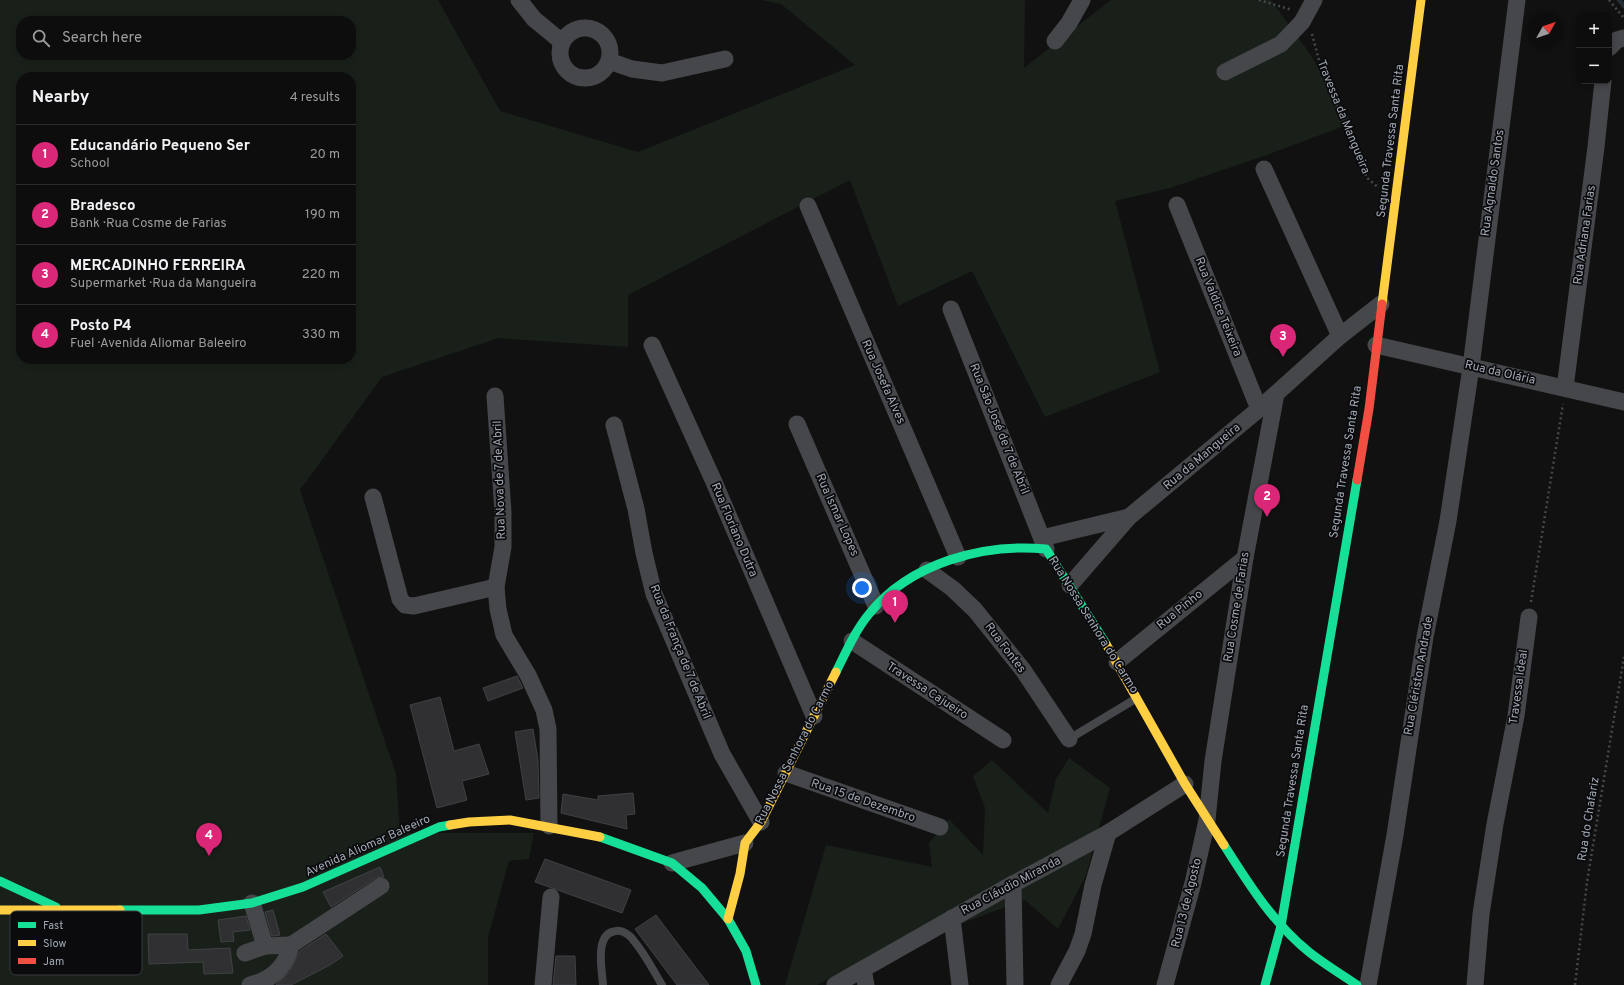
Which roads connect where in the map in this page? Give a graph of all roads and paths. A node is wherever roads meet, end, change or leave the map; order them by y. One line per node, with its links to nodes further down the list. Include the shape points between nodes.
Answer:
1 (519, 0): 11 (street, via 534,19)
2 (1082, 0): 10 (street)
3 (1259, 0): 7 (path)
4 (1421, 0): 18 (street, Segunda Travessa Santa Rita)
5 (1517, 0): 26 (street, Rua Agnaldo Santos)
6 (1609, 0): 8 (path)
7 (1310, 7): 15 (street, via 1294,31 1281,44); 18 (path, Travessa da Mangueira, via 1323,75 1366,178)
8 (1624, 18)
9 (1624, 38): 12 (street)
10 (1055, 41)
11 (562, 42): 14 (street, via 575,30 592,28 606,38); 14 (street, via 561,59 567,69 576,76 588,78 599,74)
12 (1612, 45)
13 (725, 59): 14 (street, via 662,73 632,69)
14 (609, 61)
15 (1225, 72)
16 (1603, 84): 27 (street, Rua Adriana Farias)
17 (1264, 169): 23 (street)
18 (1395, 201): 21 (street, Segunda Travessa Santa Rita)
19 (1177, 205): 31 (street, Rua Valdice Teixeira)
20 (808, 206): 37 (street, Rua Josefa Alves)
21 (1381, 304): 23 (street, Rua da Mangueira); 25 (street, Segunda Travessa Santa Rita)
22 (952, 309): 36 (street, Rua São José de 7 de Abril)
23 (1340, 336): 28 (street, Rua da Mangueira)
24 (652, 345): 48 (street, Rua Floriano Dutra)
25 (1376, 345): 26 (street, Rua da Olária); 69 (street, Segunda Travessa Santa Rita, via 1367,417)
26 (1471, 367): 27 (street, Rua da Olária); 86 (street, Rua Clériston Andrade, via 1448,521 1425,637 1395,835)
27 (1565, 388): 30 (street, Rua da Olária); 43 (path)
28 (1276, 394): 31 (street, Rua da Mangueira); 38 (street, Rua Cosme de Farias)
29 (495, 396): 41 (street, Rua Nova de 7 de Abril, via 504,512 503,547)
30 (1624, 402)
31 (1259, 409): 35 (street, Rua da Mangueira)
32 (797, 424): 42 (street, Rua Ismar Lopes)
33 (614, 426): 54 (street, Rua da França de 7 de Abril, via 636,508 654,594 722,754)
34 (373, 497): 41 (street, via 400,599 405,605 414,606)
35 (1129, 517): 36 (street); 40 (street, Rua da Mangueira)
36 (1044, 543): 37 (street, Rua Nossa Senhora do Carmo, via 1006,546); 40 (street, Rua Nossa Senhora do Carmo)
37 (958, 557): 39 (street, Rua Nossa Senhora do Carmo)
38 (1245, 558): 46 (street, Rua Pinho); 53 (street, Rua Cosme de Farias, via 1213,761)
39 (927, 570): 42 (street, Rua Nossa Senhora do Carmo); 49 (street, Rua Fontes, via 953,589 985,621 1023,670)
40 (1070, 585): 46 (street, Rua Nossa Senhora do Carmo)
41 (496, 587): 55 (street, Rua Nova de 7 de Abril, via 504,634 534,687 544,710 548,728)
42 (876, 606): 44 (street, Rua Nossa Senhora do Carmo)
43 (1529, 617): 87 (street, Travessa Ideal, via 1516,716 1481,914)
44 (852, 641): 48 (street, Rua Nossa Senhora do Carmo); 50 (street, Travessa Cajueiro)
45 (1624, 657): 88 (path, Rua do Chafariz, via 1587,882)
46 (1117, 662): 47 (street, Rua Nossa Senhora do Carmo)
47 (1137, 697): 49 (lane); 52 (street, Rua Nossa Senhora do Carmo)
48 (814, 716): 51 (street, Rua Nossa Senhora do Carmo)
49 (1069, 739)
50 (1003, 740)
51 (786, 773): 54 (street, Rua Nossa Senhora do Carmo); 56 (street, Rua 15 de Dezembro)
52 (1185, 784): 53 (street, Rua Nossa Senhora do Carmo); 57 (street, Rua Cláudio Miranda)
53 (1207, 820): 69 (street, Rua Nossa Senhora do Carmo, via 1247,882); 83 (street, Rua 13 de Agosto)
54 (761, 822): 58 (street, Rua Nossa Senhora do Carmo)
55 (549, 826): 59 (street, Avenida Aliomar Baleeiro, via 607,838); 64 (street, Avenida Aliomar Baleeiro, via 510,820 469,822 439,828 303,887)
56 (940, 827)
57 (1108, 833): 61 (street, Rua Cláudio Miranda); 82 (street, via 1093,885 1083,934)
58 (745, 843): 59 (street); 68 (street, Rua Nossa Senhora do Carmo)
59 (672, 863): 68 (street, Avenida Aliomar Baleeiro, via 702,888)
60 (0, 881): 66 (street, Avenida Aliomar Baleeiro)
61 (1013, 884): 67 (street, Rua Cláudio Miranda); 81 (street)
62 (381, 886): 70 (street)
63 (551, 897): 75 (street)
64 (252, 903): 66 (street, Avenida Aliomar Baleeiro, via 199,910); 71 (street)
65 (0, 910): 66 (street, Avenida Aliomar Baleeiro)
66 (63, 910)
67 (952, 918): 73 (street, Rua Cláudio Miranda); 80 (street)
68 (728, 919): 78 (street, Avenida Aliomar Baleeiro, via 746,951)
69 (1281, 926): 84 (street, Segunda Travessa Santa Rita); 85 (street, Rua Nossa Senhora do Carmo, via 1309,952)
70 (291, 945): 71 (street); 74 (street, via 289,955 275,974 264,982)
71 (265, 946): 72 (street)
72 (245, 953)
73 (864, 977): 79 (street, Rua Cláudio Miranda)
74 (250, 985)
75 (542, 985)
76 (603, 985): 77 (lane, via 603,940 615,931 634,940)
77 (662, 985)
78 (756, 985)
79 (835, 985)
80 (960, 985)
81 (1015, 985)
82 (1059, 985)
83 (1165, 985)
84 (1265, 985)
85 (1357, 985)
86 (1368, 985)
87 (1475, 985)
88 (1575, 985)

